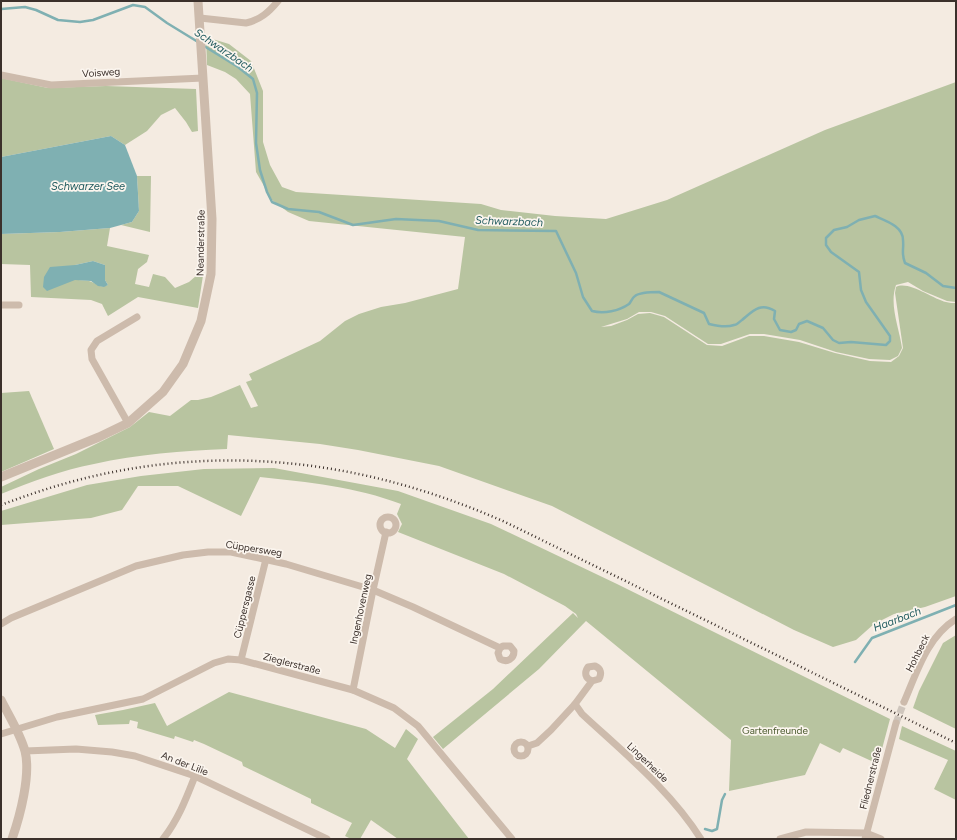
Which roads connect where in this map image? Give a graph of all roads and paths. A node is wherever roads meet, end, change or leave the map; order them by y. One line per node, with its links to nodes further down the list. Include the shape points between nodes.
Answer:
1 (198, 1): 3 (street, Neanderstraße)
2 (278, 1): 3 (street, via 265,15 253,22)
3 (200, 18): 5 (street, Neanderstraße)
4 (1, 75): 5 (street, Voisweg, via 51,85)
5 (203, 78): 9 (street, Neanderstraße, via 212,219 211,274 207,298 201,321 183,364 163,392)
6 (1, 305): 7 (street)
7 (19, 305)
8 (137, 317): 9 (street, via 97,340 91,350 92,359)
9 (128, 423): 10 (street, Neanderstraße)
10 (1, 477)
11 (386, 532): 13 (street, Ingenhovenweg)
12 (266, 559): 13 (street, Cüppersweg); 15 (street, Cüppersweg, via 231,552 216,552 160,560 136,566); 17 (street, Cüppersgasse)
13 (373, 590): 16 (street, Cüppersweg); 19 (street, Ingenhovenweg)
14 (956, 619): 21 (street, Hohbeck, via 937,634 924,656)
15 (1, 624)
16 (500, 648)
17 (241, 660): 19 (street, Zieglerstraße); 24 (street, Zieglerstraße, via 228,659 214,663 143,699 57,717)
18 (592, 681): 22 (street)
19 (353, 690): 33 (street, Zieglerstraße, via 394,708 418,726)
20 (1, 700): 24 (street)
21 (904, 702)
22 (575, 704): 26 (street, via 536,743); 34 (street, Lingerheide, via 582,714 669,796)
23 (896, 723): 29 (street, Fliednerstraße)
24 (16, 730): 25 (street, Zieglerstraße); 27 (street)
25 (1, 734)
26 (528, 746)
27 (25, 751): 28 (street, An der Lilie, via 76,749 112,752 135,756); 30 (street, via 24,793)
28 (195, 776): 31 (street, via 184,806); 32 (street, An der Lilie)
29 (866, 836): 35 (street, via 806,832); 36 (street)
30 (12, 839)
31 (163, 839)
32 (327, 839)
33 (512, 839)
34 (701, 839)
35 (780, 839)
36 (881, 839)

